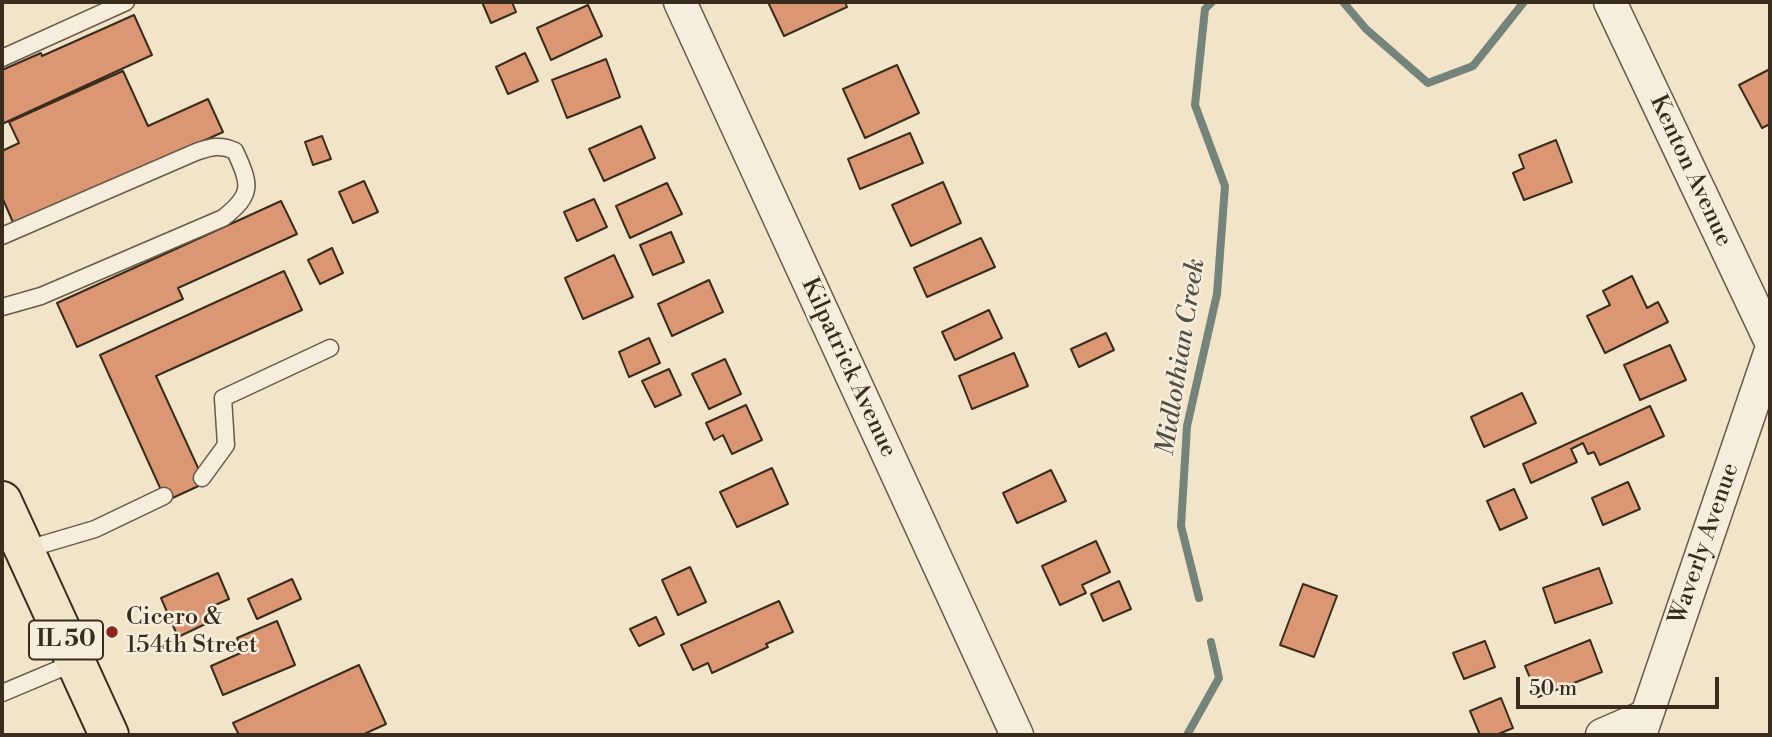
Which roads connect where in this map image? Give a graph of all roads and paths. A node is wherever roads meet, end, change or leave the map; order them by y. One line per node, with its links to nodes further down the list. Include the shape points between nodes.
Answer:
1 (126, 2): 4 (lane)
2 (680, 2): 18 (street, Kilpatrick Avenue)
3 (1610, 2): 7 (street, Kenton Avenue)
4 (2, 58)
5 (2, 236): 6 (lane, via 214,146 235,150 246,175 247,188 239,205 223,218 41,296)
6 (2, 307)
7 (1770, 340)
8 (330, 348): 10 (lane, via 223,398 226,445)
9 (1770, 353): 16 (street, Waverly Avenue)
10 (202, 478)
11 (164, 496): 13 (lane, via 95,529)
12 (2, 500): 13 (main road, IL 50)
13 (16, 549): 14 (main road, IL 50)
14 (76, 662): 15 (lane); 17 (main road, IL 50)
15 (2, 693)
16 (1643, 725): 19 (street)
17 (109, 735)
18 (1017, 735)
19 (1602, 735)

